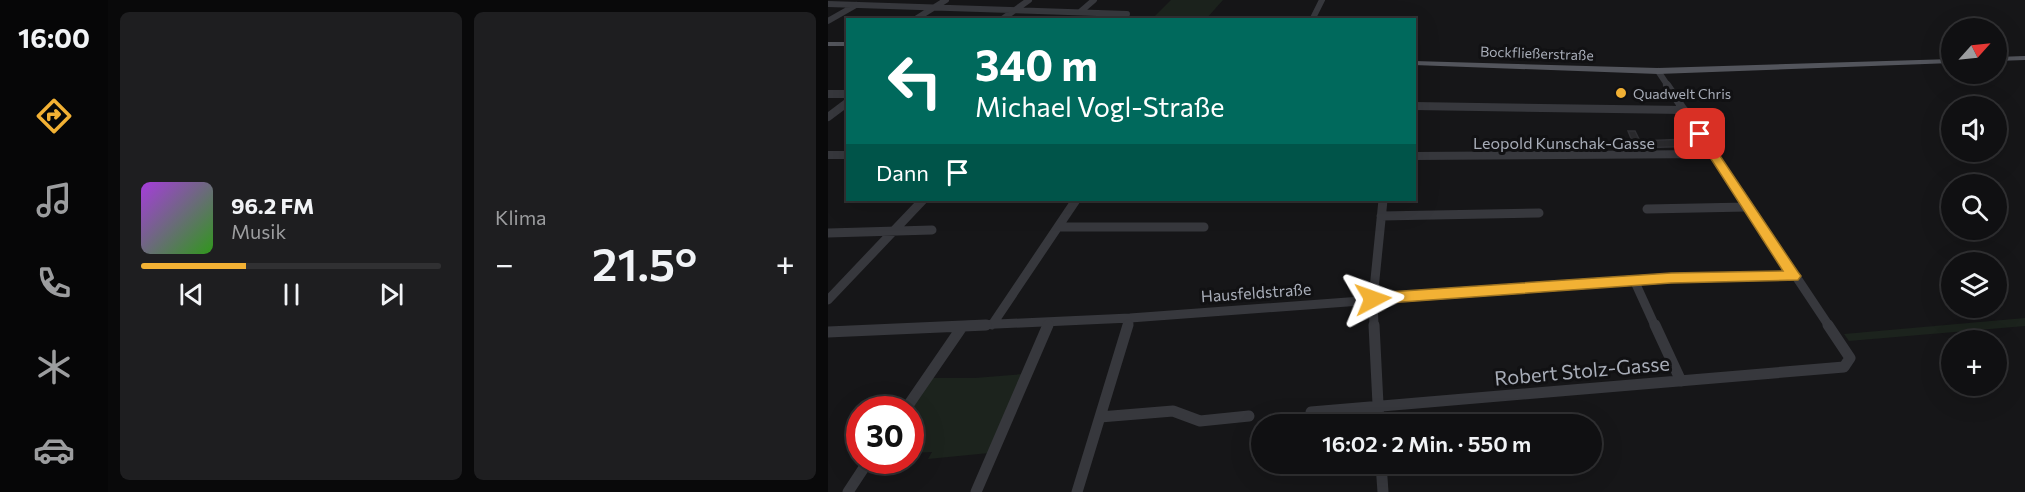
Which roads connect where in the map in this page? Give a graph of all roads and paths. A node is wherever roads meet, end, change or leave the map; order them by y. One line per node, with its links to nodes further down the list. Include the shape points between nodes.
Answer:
1 (866, 0): 7 (street)
2 (946, 0): 8 (street)
3 (1029, 0): 9 (street)
4 (1094, 0): 10 (street)
5 (1322, 0): 16 (street)
6 (828, 4): 7 (street)
7 (857, 5): 8 (street); 17 (street)
8 (934, 8): 9 (street); 13 (street)
9 (1015, 10): 10 (street); 14 (street)
10 (1080, 12): 11 (street)
11 (1111, 13): 12 (street); 15 (street)
12 (1127, 14)
13 (917, 18)
14 (1005, 18)
15 (1106, 18)
16 (1313, 18)
17 (828, 21)
18 (828, 44): 19 (main road)
19 (846, 44)
20 (2025, 58): 21 (main road)
21 (2007, 59)
22 (1941, 61): 24 (main road, Bockfließerstraße)
23 (1416, 63): 24 (main road, Bockfließerstraße)
24 (1658, 71): 29 (street)
25 (828, 94): 26 (street)
26 (846, 94)
27 (846, 104): 30 (street)
28 (1416, 106): 29 (street)
29 (1684, 110): 31 (street)
30 (828, 117)
31 (1714, 154): 34 (street, Leopold Kunschak-Gasse); 38 (street)
32 (828, 155): 33 (street)
33 (846, 155)
34 (1416, 156)
35 (922, 201): 45 (street)
36 (1075, 201): 42 (street)
37 (1383, 201): 41 (street)
38 (1747, 207): 39 (street); 47 (street)
39 (1647, 208)
40 (1539, 213): 41 (street)
41 (1381, 216): 49 (street)
42 (1058, 227): 43 (street); 53 (street)
43 (1204, 227)
44 (932, 230): 45 (street)
45 (891, 232): 46 (street); 50 (street)
46 (828, 233)
47 (1793, 276): 48 (street, Hausfeldstraße); 56 (street, Robert Stolz-Gasse, via 1850,358 1844,367)
48 (1634, 280): 49 (street, Hausfeldstraße); 56 (street)
49 (1373, 299): 51 (street, Hausfeldstraße); 58 (street)
50 (828, 300)
51 (1130, 318): 52 (street, Hausfeldstraße); 62 (street)
52 (1049, 323): 53 (street, Hausfeldstraße); 66 (street)
53 (992, 325): 54 (street, Hausfeldstraße)
54 (962, 327): 55 (street, Hausfeldstraße); 57 (street)
55 (828, 333)
56 (1681, 381): 58 (street, Robert Stolz-Gasse)
57 (915, 396)
58 (1378, 406): 59 (street, Robert Stolz-Gasse); 60 (street)
59 (1311, 412)
60 (1378, 414)
61 (1249, 416): 62 (street, via 1200,421 1173,411)
62 (1100, 417): 67 (street)
63 (860, 474): 65 (street)
64 (1382, 474): 68 (street)
65 (848, 492)
66 (976, 492)
67 (1077, 492)
68 (1383, 492)

